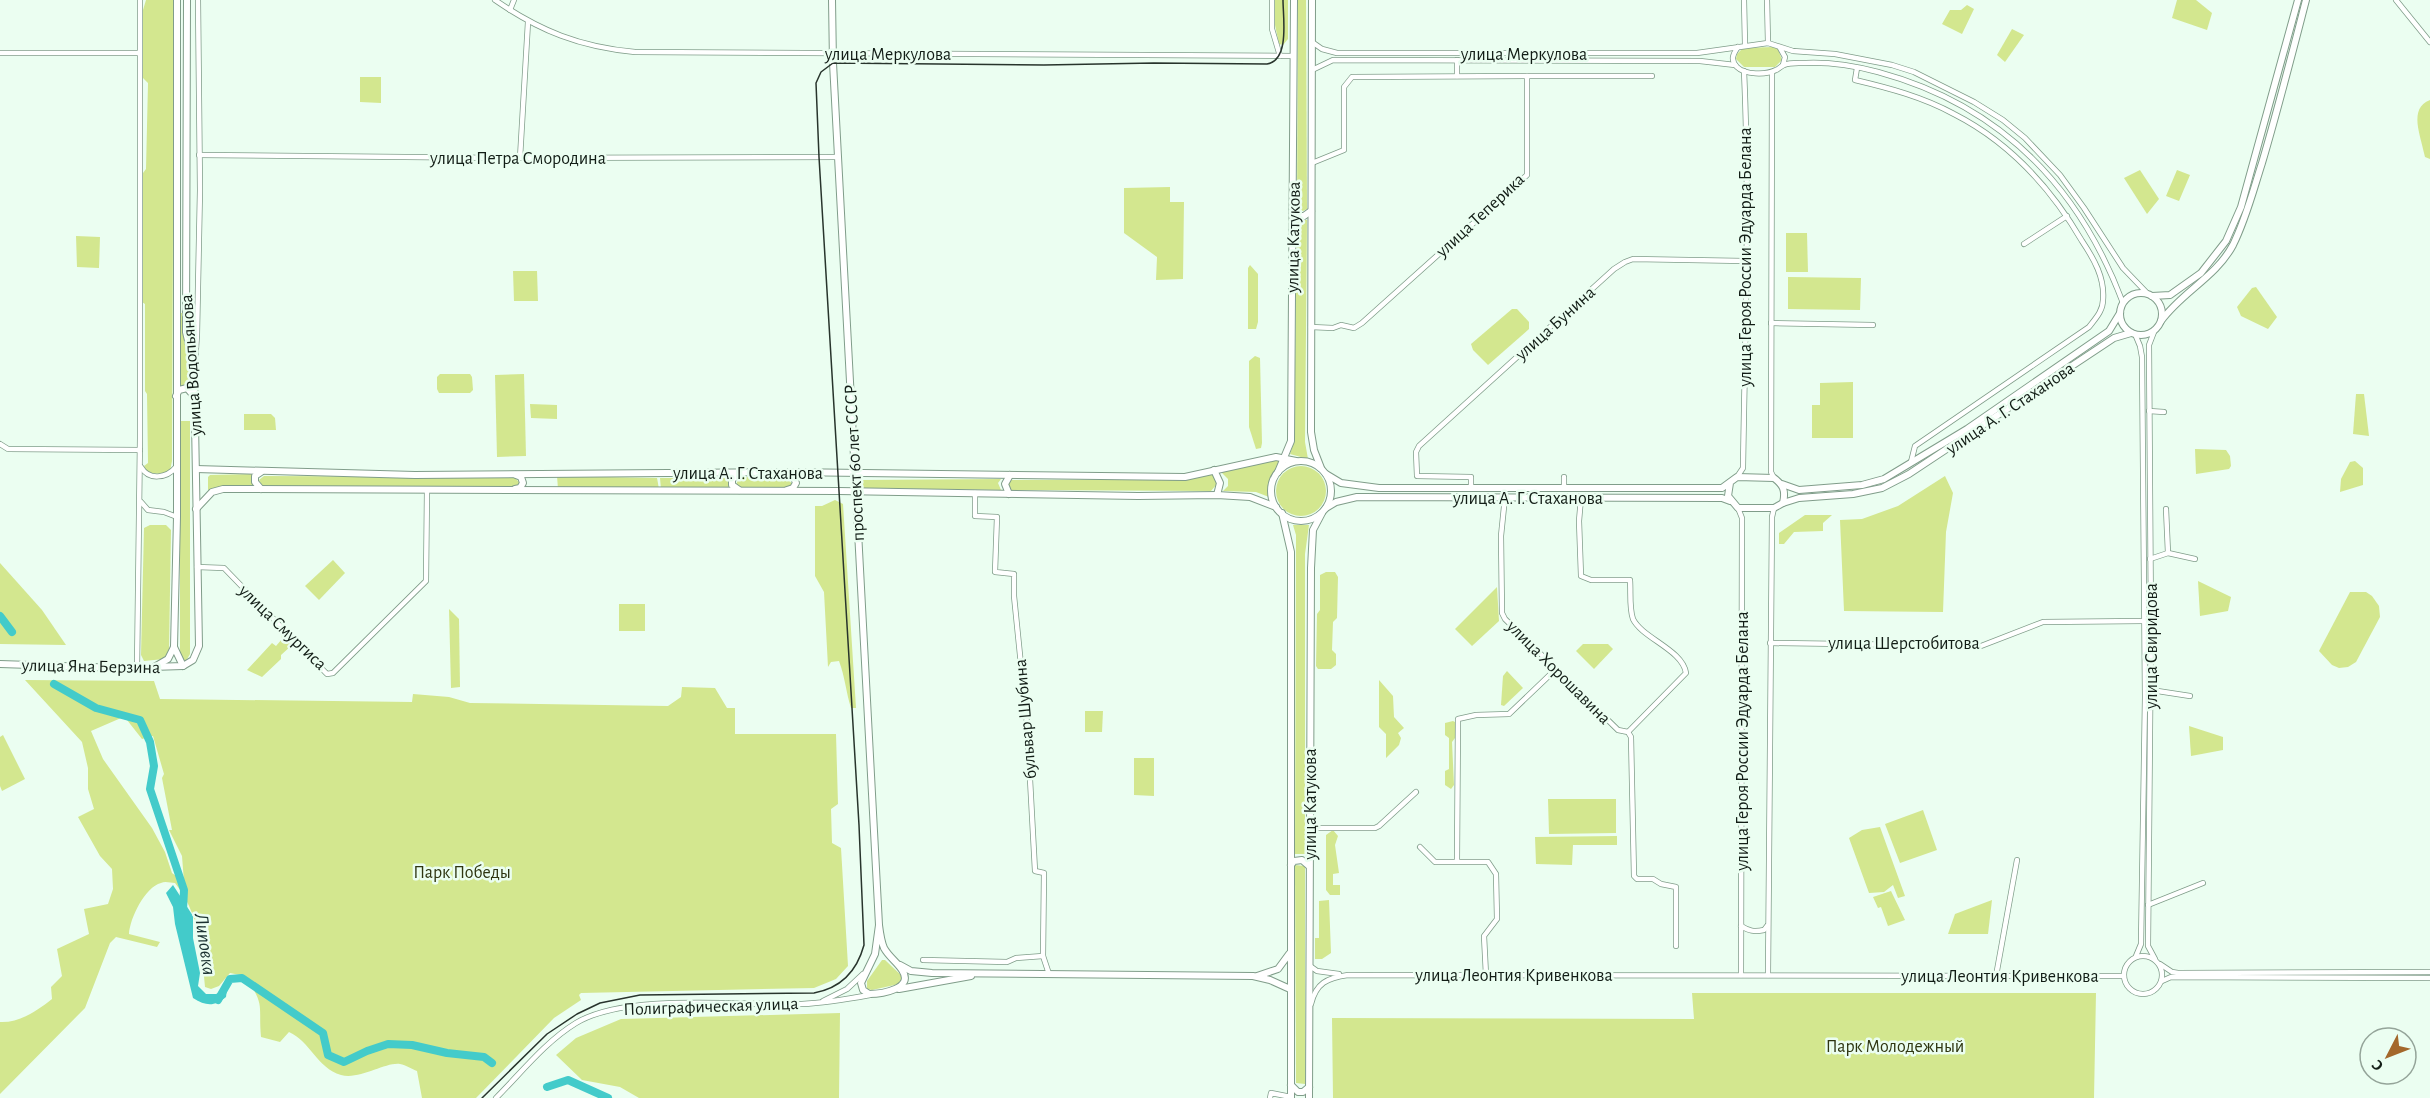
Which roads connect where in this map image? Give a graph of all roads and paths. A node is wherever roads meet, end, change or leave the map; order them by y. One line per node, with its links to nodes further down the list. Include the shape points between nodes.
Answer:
1 (140, 0): 27 (street)
2 (177, 0): 63 (main road, улица Водопьянова)
3 (187, 0): 61 (main road, улица Водопьянова, via 186,332)
4 (198, 0): 43 (street)
5 (496, 0): 16 (street, улица Меркулова)
6 (514, 0): 16 (street)
7 (832, 0): 28 (main road, проспект 60 лет СССР)
8 (1272, 0): 29 (street, via 1272,29)
9 (1294, 0): 30 (main road, улица Катукова)
10 (1312, 0): 18 (main road, улица Катукова)
11 (1744, 0): 21 (street)
12 (1767, 0): 20 (street)
13 (2298, 0): 52 (main road, via 2241,207 2226,241 2201,273 2170,295)
14 (2306, 0): 55 (main road, via 2268,144 2232,246 2206,279 2174,304)
15 (2396, 0): 19 (street)
16 (510, 10): 17 (street, улица Меркулова)
17 (528, 22): 25 (street); 28 (street, улица Меркулова, via 555,35 603,49)
18 (1312, 42): 23 (street, улица Меркулова, via 1333,53 1382,54 1689,53); 36 (main road, улица Катукова)
19 (2430, 42)
20 (1768, 43): 21 (street); 22 (street)
21 (1745, 44): 23 (street, улица Меркулова)
22 (1779, 46): 34 (street, via 1784,53); 52 (street, via 1854,57 1914,72 2003,120 2060,175 2123,268)
23 (1738, 47): 33 (street, via 1733,57)
24 (519, 50): 25 (street)
25 (526, 51): 45 (street)
26 (0, 53): 27 (street)
27 (139, 53): 69 (street)
28 (832, 54): 29 (street, улица Меркулова); 44 (main road, проспект 60 лет СССР)
29 (1280, 56): 30 (street, улица Меркулова)
30 (1293, 56): 47 (main road, улица Катукова)
31 (1457, 60): 32 (street, улица Меркулова); 36 (street, улица Меркулова, via 1331,60); 41 (street)
32 (1612, 61): 33 (street, улица Меркулова); 39 (street)
33 (1735, 65): 37 (street)
34 (1784, 65): 35 (street, via 1816,63); 38 (street)
35 (1857, 68): 49 (street, via 1855,80 1912,96 1980,129 2026,165); 53 (street, via 1896,77 1937,93 2008,135 2040,166 2072,206 2110,268)
36 (1312, 70): 46 (main road, улица Катукова)
37 (1744, 71): 38 (street); 51 (street, улица Героя России Эдуарда Белана)
38 (1772, 72): 56 (street, улица Героя России Эдуарда Белана)
39 (1613, 75): 40 (street); 42 (street)
40 (1652, 75)
41 (1457, 76): 42 (street); 46 (street, via 1352,76 1344,87 1344,150)
42 (1527, 76): 58 (street, улица Теперика, via 1527,175 1362,323 1354,328)
43 (199, 155): 45 (street, улица Петра Смородина); 61 (street)
44 (838, 157): 45 (street, улица Петра Смородина); 84 (main road, проспект 60 лет СССР)
45 (520, 158)
46 (1312, 163): 48 (main road, улица Катукова)
47 (1293, 208): 48 (main road, via 1300,216); 68 (main road, улица Катукова)
48 (1311, 211): 58 (main road, улица Катукова)
49 (2067, 216): 50 (street); 67 (street, via 2102,279 2099,314 2089,327)
50 (2024, 244)
51 (1745, 261): 88 (street, улица Героя России Эдуарда Белана, via 1743,468); 92 (street, улица Бунина, via 1624,262 1419,446 1417,476 1471,477)
52 (2150, 295): 53 (main road, via 2137,292); 55 (main road, via 2160,304)
53 (2123, 303): 54 (main road)
54 (2120, 313): 60 (main road, via 2121,322); 72 (main road, улица А. Г. Стаханова, via 2109,331)
55 (2161, 321): 59 (main road)
56 (1771, 322): 57 (street); 89 (street, улица Героя России Эдуарда Белана)
57 (1874, 325)
58 (1311, 327): 80 (main road, улица Катукова, via 1311,432)
59 (2154, 332): 60 (main road, via 2144,336); 64 (street, улица Свиридова, via 2148,345)
60 (2133, 334): 107 (main road, улица А. Г. Стаханова, via 2114,338 1939,456 1882,488); 120 (street, улица Свиридова, via 2142,357)
61 (194, 366): 62 (main road, улица Водопьянова)
62 (195, 396): 63 (main road, via 187,388 179,390); 77 (main road, улица Водопьянова)
63 (176, 398): 76 (main road, улица Водопьянова)
64 (2149, 411): 65 (street); 118 (street, улица Свиридова)
65 (2164, 412)
66 (0, 444): 69 (street, via 8,449)
67 (1915, 446): 72 (street); 75 (street)
68 (1288, 448): 70 (main road); 71 (main road, улица Катукова)
69 (140, 450): 74 (street)
70 (1276, 457): 71 (main road, улица А. Г. Стаханова); 78 (main road, улица А. Г. Стаханова)
71 (1284, 457): 73 (main road, улица А. Г. Стаханова); 82 (main road, улица Катукова)
72 (1921, 458): 75 (main road, улица А. Г. Стаханова)
73 (1296, 461): 80 (main road, via 1314,463); 82 (main road)
74 (140, 464): 76 (street, via 145,473 156,476 170,475); 103 (street)
75 (1911, 465): 91 (main road, улица А. Г. Стаханова, via 1862,485 1799,490)
76 (176, 467): 115 (main road, улица Водопьянова)
77 (196, 470): 79 (main road, улица А. Г. Стаханова); 112 (main road, улица Водопьянова)
78 (1214, 470): 86 (main road, улица А. Г. Стаханова, via 1185,477); 102 (main road, via 1220,483)
79 (261, 471): 85 (main road, улица А. Г. Стаханова); 94 (main road, via 255,476)
80 (1324, 471): 92 (main road, улица А. Г. Стаханова, via 1341,483 1356,487); 113 (main road, via 1331,491)
81 (786, 472): 83 (main road, улица А. Г. Стаханова); 84 (main road, улица А. Г. Стаханова); 97 (main road, via 796,483)
82 (1278, 472): 108 (main road, via 1272,489)
83 (738, 473): 85 (main road, улица А. Г. Стаханова); 98 (main road, via 732,484)
84 (854, 473): 86 (main road, улица А. Г. Стаханова); 99 (main road, проспект 60 лет СССР)
85 (513, 474): 96 (main road, via 521,477 523,483)
86 (1010, 474): 101 (main road, via 1005,484)
87 (1564, 477): 93 (street)
88 (1737, 477): 89 (main road); 90 (main road)
89 (1774, 477): 91 (main road)
90 (1730, 483): 93 (main road, улица А. Г. Стаханова, via 1722,488); 106 (main road, via 1728,496)
91 (1782, 484): 107 (main road)
92 (1471, 488): 93 (main road, улица А. Г. Стаханова)
93 (1564, 488)
94 (261, 489): 95 (main road, улица А. Г. Стаханова); 112 (main road, улица А. Г. Стаханова, via 212,492)
95 (427, 490): 96 (main road, улица А. Г. Стаханова); 119 (street, улица Смургиса, via 426,581 333,673 327,674 224,568)
96 (512, 490): 98 (main road, улица А. Г. Стаханова)
97 (786, 490): 98 (main road, улица А. Г. Стаханова); 99 (main road, улица А. Г. Стаханова)
98 (741, 491)
99 (855, 492): 100 (main road, улица А. Г. Стаханова); 140 (main road, проспект 60 лет СССР)
100 (975, 493): 101 (main road, улица А. Г. Стаханова); 145 (street, бульвар Шубина, via 975,516 997,517 995,572 1014,574 1035,872 1044,873)
101 (1009, 494): 102 (main road, улица А. Г. Стаханова)
102 (1217, 495): 108 (main road, улица А. Г. Стаханова, via 1250,497)
103 (140, 496): 115 (street, via 148,510); 125 (street)
104 (1504, 497): 105 (main road, улица А. Г. Стаханова); 113 (main road, улица А. Г. Стаханова, via 1357,497 1336,502); 127 (street, улица Хорошавина, via 1502,613)
105 (1581, 498): 106 (main road, улица А. Г. Стаханова, via 1722,498); 130 (street, via 1581,576 1591,580 1630,580 1636,623 1685,667 1686,673)
106 (1732, 502): 109 (main road)
107 (1783, 503): 110 (main road, улица А. Г. Стаханова)
108 (1276, 507): 114 (main road)
109 (1738, 508): 110 (main road); 142 (street, улица Героя России Эдуарда Белана, via 1742,518)
110 (1774, 508): 121 (street, улица Героя России Эдуарда Белана)
111 (2166, 508): 116 (street)
112 (196, 509): 119 (main road, улица Водопьянова)
113 (1324, 511): 114 (main road, via 1302,521); 132 (main road, улица Катукова, via 1313,530 1312,541)
114 (1282, 513): 136 (main road, улица Катукова, via 1291,552)
115 (177, 517): 122 (main road, улица Водопьянова)
116 (2168, 553): 117 (street); 118 (street)
117 (2195, 559)
118 (2151, 560): 128 (street, улица Свиридова)
119 (197, 567): 124 (main road, улица Водопьянова, via 199,646 193,660)
120 (2143, 621): 121 (street, улица Шерстобитова, via 2043,622 1981,646); 146 (street, улица Свиридова, via 2141,944)
121 (1770, 643): 141 (street, улица Героя России Эдуарда Белана)
122 (174, 646): 124 (main road, улица Водопьянова); 126 (main road, via 168,659)
123 (0, 664): 125 (main road, улица Яна Берзина)
124 (183, 666): 126 (main road, улица Яна Берзина)
125 (137, 668): 126 (main road, улица Яна Берзина)
126 (151, 668)
127 (1555, 670): 130 (street, улица Хорошавина, via 1618,730); 135 (street, via 1509,714 1458,719)
128 (2151, 690): 129 (street); 139 (street, улица Свиридова)
129 (2190, 696)
130 (1628, 732): 143 (street, улица Хорошавина, via 1634,876 1676,887)
131 (1416, 792): 132 (street, via 1375,828)
132 (1310, 828): 137 (main road, улица Катукова)
133 (1420, 847): 135 (street, via 1435,862)
134 (2018, 860): 162 (street)
135 (1457, 861): 158 (street, via 1488,862 1496,874 1497,919 1484,936)
136 (1291, 865): 137 (main road, via 1302,860); 144 (main road, улица Катукова)
137 (1309, 867): 152 (main road, улица Катукова)
138 (2203, 883): 139 (street)
139 (2148, 905): 147 (street, улица Свиридова, via 2148,946)
140 (879, 925): 149 (main road, via 885,948); 151 (main road, via 877,949)
141 (1768, 925): 142 (street, via 1760,931 1748,931); 160 (street, улица Героя России Эдуарда Белана)
142 (1741, 926): 159 (street, улица Героя России Эдуарда Белана)
143 (1676, 946)
144 (1290, 950): 161 (main road, via 1284,965); 167 (main road, улица Катукова)
145 (1043, 956): 148 (street, via 1007,962); 156 (street, бульвар Шубина)
146 (2136, 956): 147 (street); 163 (street, via 2126,965)
147 (2155, 959): 150 (street)
148 (923, 960)
149 (896, 963): 151 (main road, via 881,956); 155 (main road, via 920,973); 166 (main road, via 905,979)
150 (2160, 964): 154 (street, via 2178,973); 165 (street)
151 (869, 965): 153 (main road)
152 (1310, 966): 157 (street, via 1317,971); 170 (main road, улица Катукова)
153 (865, 972): 168 (main road, via 862,988); 169 (street, via 842,992)
154 (2430, 972)
155 (993, 973): 156 (main road); 166 (main road)
156 (1049, 974): 161 (main road)
157 (1348, 975): 158 (street, улица Леонтия Кривенкова); 170 (street, улица Леонтия Кривенкова, via 1329,978 1319,986)
158 (1486, 975): 159 (street, улица Леонтия Кривенкова)
159 (1741, 975): 160 (street, улица Леонтия Кривенкова)
160 (1768, 975): 162 (street, улица Леонтия Кривенкова)
161 (1253, 976): 167 (main road)
162 (1996, 976): 163 (street, улица Леонтия Кривенкова)
163 (2124, 976): 165 (street, via 2130,989 2137,993 2152,992)
164 (2430, 978): 165 (street, via 2171,977)
165 (2162, 981)
166 (895, 989): 168 (main road)
167 (1290, 989): 171 (main road, улица Катукова)
168 (873, 994): 169 (street)
169 (815, 1003): 174 (street, Полиграфическая улица, via 660,1004 606,1010 576,1023)
170 (1309, 1012): 172 (main road, улица Катукова)
171 (1291, 1085): 172 (main road, via 1298,1092); 173 (main road, улица Катукова)
172 (1309, 1088): 176 (main road, улица Катукова)
173 (1291, 1097): 175 (street, via 1271,1093)
174 (496, 1098)
175 (1270, 1098)
176 (1309, 1098)

